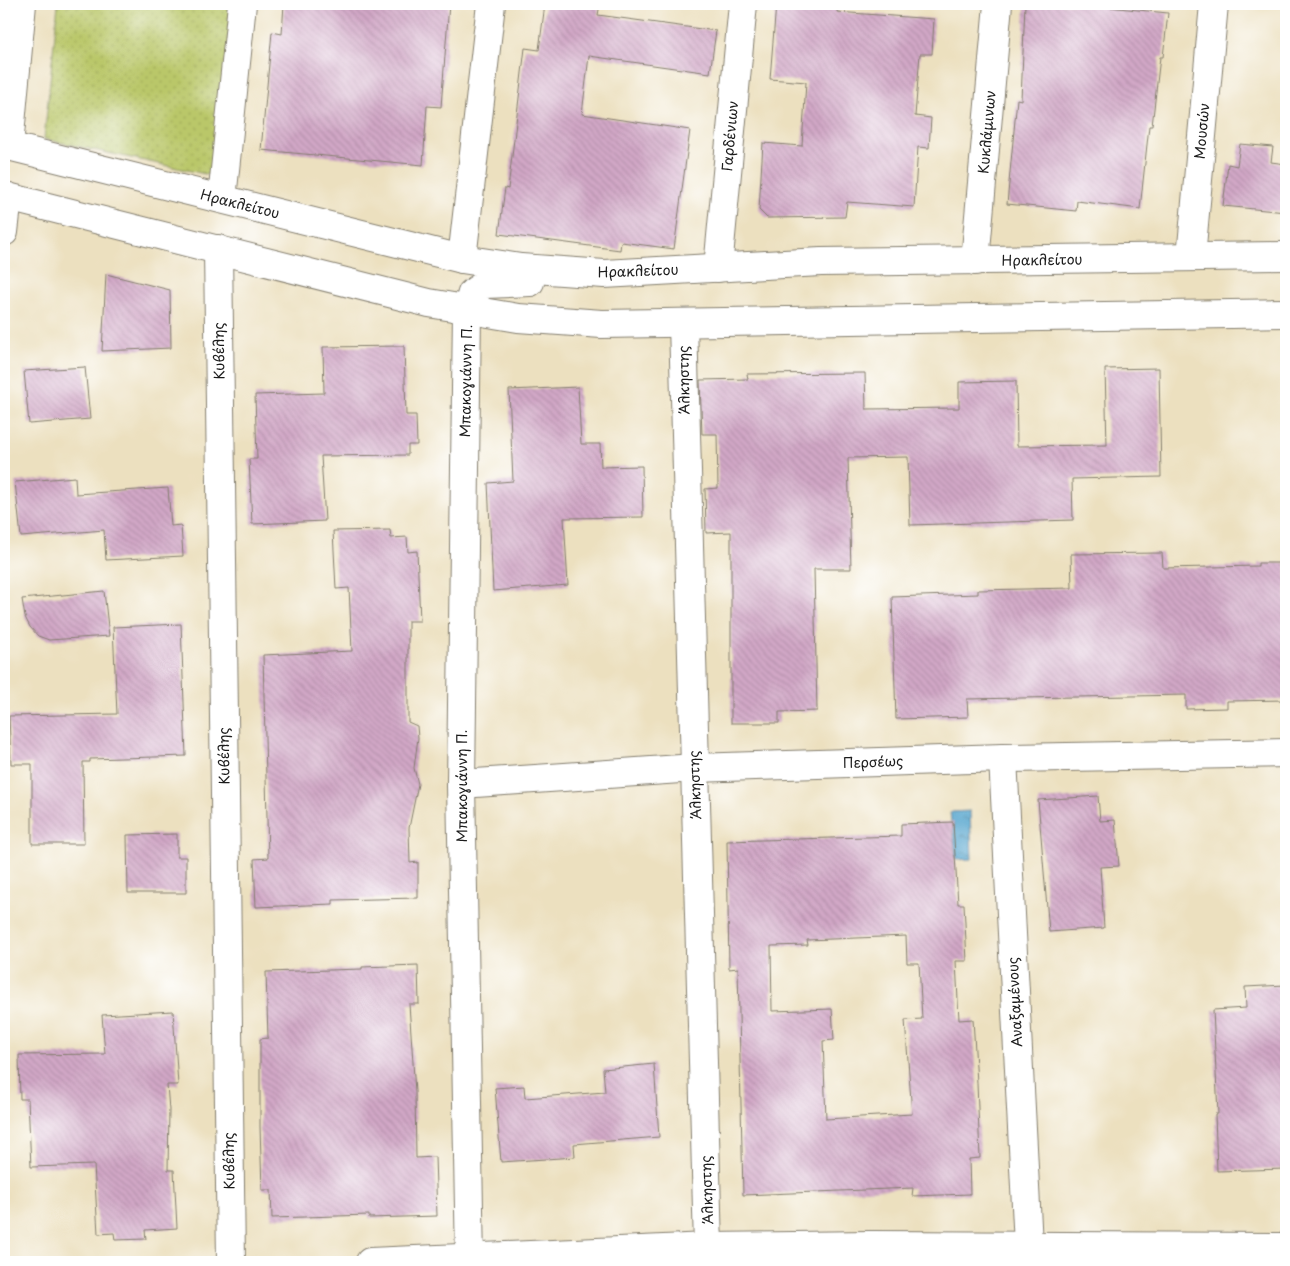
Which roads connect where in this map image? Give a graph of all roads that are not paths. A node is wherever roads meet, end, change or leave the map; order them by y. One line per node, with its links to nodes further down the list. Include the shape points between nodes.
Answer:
1 (22, 4): 7 (street)
2 (242, 4): 9 (street)
3 (491, 4): 14 (street)
4 (743, 4): 16 (street, Γαρδένιων)
5 (998, 4): 15 (street, Κυκλάμινων)
6 (1214, 4): 13 (street, Μουσών)
7 (6, 145): 9 (street, Ηρακλείτου)
8 (6, 197): 10 (street); 11 (street)
9 (222, 199): 14 (street, Ηρακλείτου)
10 (4, 232)
11 (218, 249): 18 (street); 30 (street, Κυβέλης)
12 (1286, 256): 13 (street, Ηρακλείτου)
13 (1191, 257): 15 (street, Ηρακλείτου)
14 (462, 259): 17 (street, Ηρακλείτου, via 530,269 604,274)
15 (975, 261): 16 (street, Ηρακλείτου, via 821,262)
16 (718, 268): 17 (street, Ηρακλείτου)
17 (626, 272): 18 (street, via 573,282 485,284 472,293)
18 (467, 310): 20 (street, via 518,318 602,324); 24 (street, Μπακογιάννη Π.)
19 (1286, 312): 20 (street)
20 (683, 323): 23 (street, Άλκηστης)
21 (1286, 753): 22 (street, Περσέως)
22 (1003, 758): 23 (street, Περσέως); 25 (street, Αναξαμένους)
23 (695, 768): 24 (street, Περσέως); 26 (street, Άλκηστης)
24 (461, 784): 29 (street, Μπακογιάννη Π.)
25 (1028, 1245): 27 (street); 28 (street)
26 (708, 1247): 28 (street); 29 (street)
27 (1286, 1247)
28 (871, 1253)
29 (470, 1261): 31 (street)
30 (231, 1262)
31 (370, 1262)

